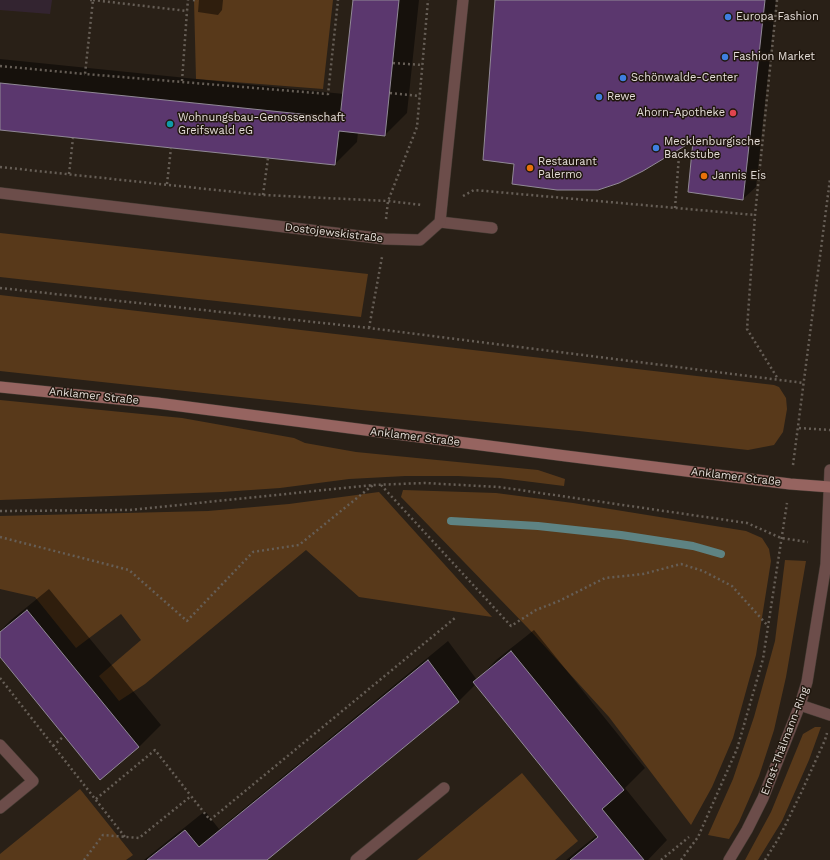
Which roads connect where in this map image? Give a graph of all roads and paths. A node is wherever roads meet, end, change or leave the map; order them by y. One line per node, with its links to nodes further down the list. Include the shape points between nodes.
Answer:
1 (90, 0): 2 (path)
2 (93, 0): 10 (path); 14 (path)
3 (188, 0): 10 (path)
4 (193, 0): 5 (path)
5 (198, 0)
6 (338, 0): 15 (path, via 328,94)
7 (428, 0): 12 (path)
8 (463, 0): 29 (street)
9 (777, 0): 31 (path)
10 (187, 11): 15 (path)
11 (393, 63): 12 (path)
12 (423, 65): 17 (path)
13 (0, 66): 14 (path)
14 (85, 74): 15 (path)
15 (182, 82)
16 (390, 93): 17 (path)
17 (420, 96): 28 (path, via 417,127)
18 (73, 138): 23 (path)
19 (171, 148): 25 (path)
20 (679, 156): 30 (path)
21 (268, 158): 27 (path)
22 (0, 167): 23 (path)
23 (69, 174): 25 (path)
24 (830, 179): 38 (path)
25 (167, 184): 27 (path)
26 (0, 193): 34 (street, Dostojewskistraße)
27 (263, 195): 28 (path)
28 (388, 201): 29 (path); 34 (path)
29 (442, 208): 30 (path, via 474,190); 32 (street)
30 (675, 208): 31 (path)
31 (755, 215): 37 (path, via 747,329)
32 (440, 222): 33 (street); 34 (street, Dostojewskistraße, via 420,240)
33 (492, 228)
34 (385, 239): 36 (path)
35 (0, 288): 36 (path)
36 (369, 328): 37 (path)
37 (778, 379): 38 (path)
38 (804, 383): 40 (path, via 799,428)
39 (0, 387): 44 (main road, Anklamer Straße, via 157,403)
40 (830, 430)
41 (830, 470): 44 (street, Ernst-Thälmann-Ring)
42 (373, 485): 43 (path); 45 (path, via 130,510); 46 (path, via 299,545 253,552 187,621 129,570)
43 (381, 485): 48 (path, via 511,626 536,610 604,578 643,574 681,564 703,571 732,586); 48 (path, via 424,483 499,487 747,522 781,538)
44 (829, 487): 50 (street, Ernst-Thälmann-Ring, via 826,564 807,682)
45 (0, 511)
46 (0, 537)
47 (455, 618): 56 (path, via 210,820)
48 (768, 626): 64 (path, via 763,659 737,749 698,837)
49 (0, 678): 54 (path)
50 (800, 705): 51 (street); 65 (street, Ernst-Thälmann-Ring, via 764,798)
51 (829, 720): 66 (path, via 825,740 801,793)
52 (64, 736): 54 (path)
53 (0, 745): 58 (street, via 33,780)
54 (53, 746): 57 (path)
55 (444, 788): 62 (street)
56 (191, 796): 57 (path, via 155,750); 59 (path, via 139,838)
57 (96, 799): 59 (path)
58 (0, 808)
59 (125, 837): 61 (path, via 103,835)
60 (688, 837): 63 (path)
61 (84, 860)
62 (356, 860)
63 (660, 860)
64 (681, 860)
65 (729, 860)
66 (765, 860)

